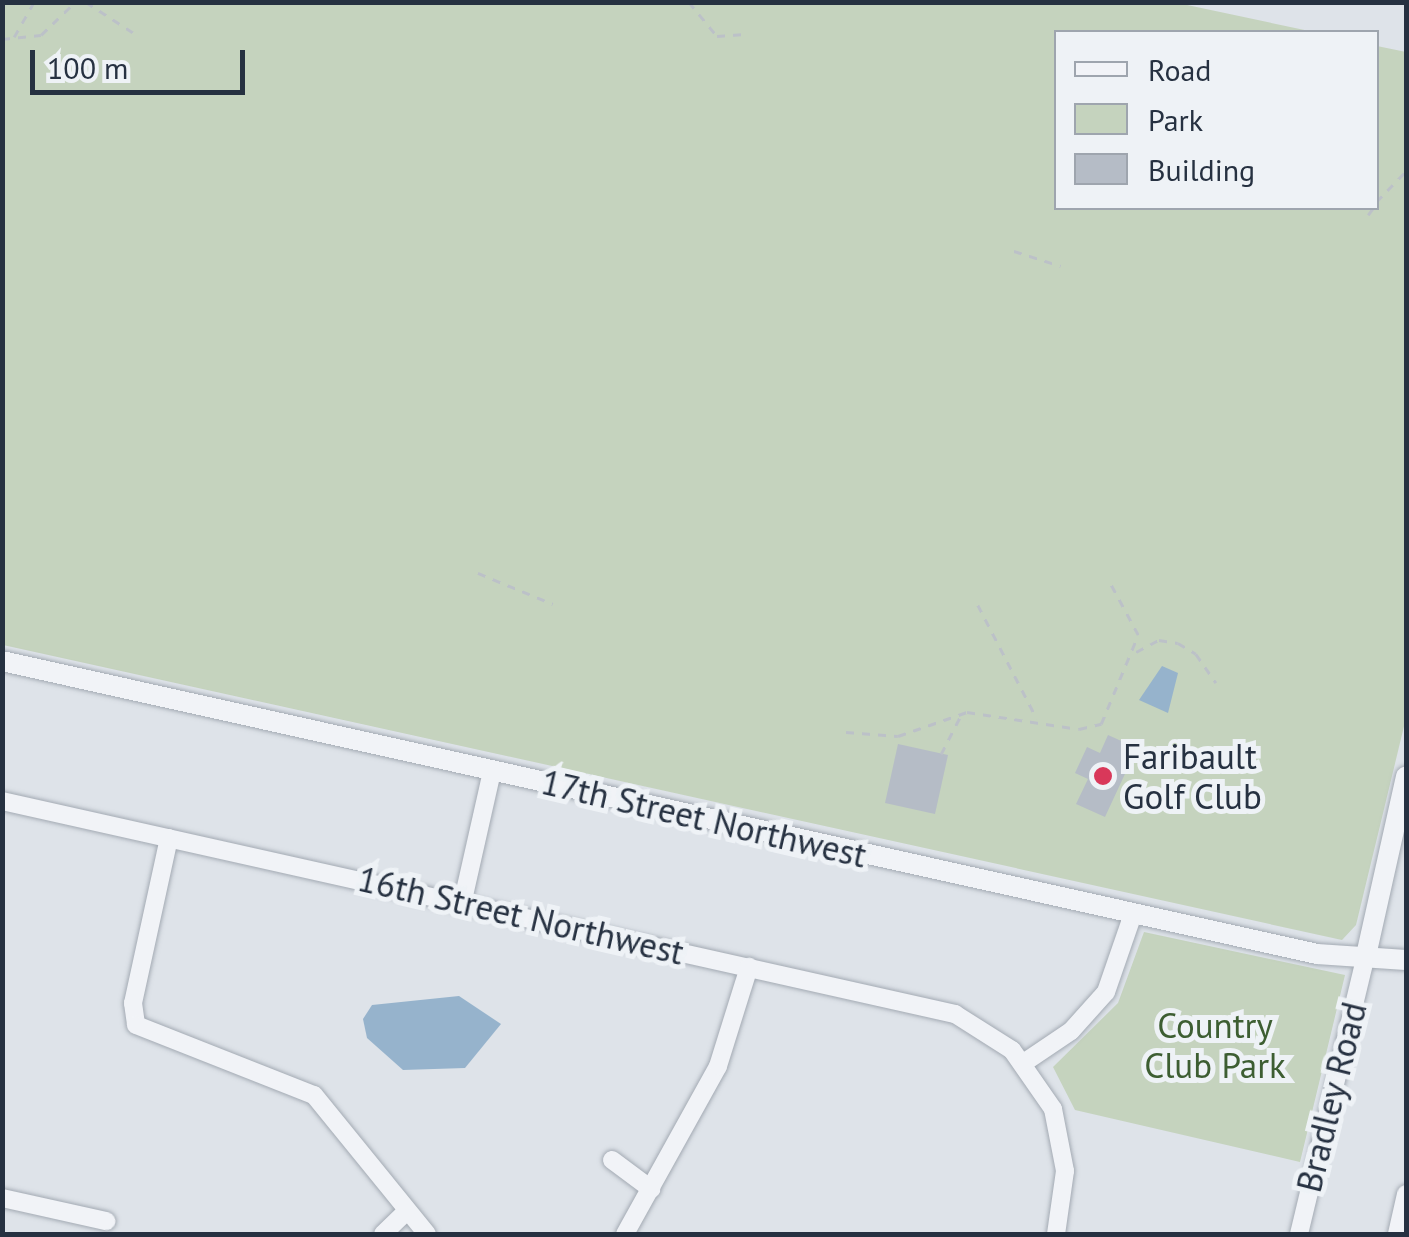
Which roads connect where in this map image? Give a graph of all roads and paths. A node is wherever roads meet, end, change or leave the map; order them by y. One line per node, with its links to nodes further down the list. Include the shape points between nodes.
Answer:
1 (34, 2): 8 (path)
2 (75, 2): 8 (path, via 42,36)
3 (86, 2): 5 (path)
4 (689, 2): 6 (path, via 717,36)
5 (134, 32)
6 (745, 34)
7 (2, 38): 8 (path)
8 (12, 38)
9 (1406, 170): 10 (path)
10 (1379, 199)
11 (1372, 210): 12 (path)
12 (1368, 215)
13 (1014, 251): 14 (path)
14 (1061, 266)
15 (478, 573): 17 (path)
16 (1110, 585): 19 (path, via 1137,628)
17 (553, 604)
18 (978, 605): 23 (path)
19 (1134, 652): 21 (path, via 1160,640 1178,643 1196,654); 23 (path, via 1101,724)
20 (2, 661): 28 (street, 17th Street Northwest)
21 (1216, 684)
22 (967, 712): 23 (path); 25 (path); 27 (path, via 951,723)
23 (1037, 721)
24 (846, 732): 25 (path)
25 (883, 736): 26 (path)
26 (884, 743)
27 (941, 754)
28 (492, 771): 32 (street); 33 (street, 17th Street Northwest)
29 (1406, 777): 34 (street)
30 (2, 801): 31 (street, 16th Street Northwest)
31 (168, 838): 32 (street, 16th Street Northwest); 42 (street, via 133,1003 136,1025 314,1096)
32 (463, 900): 36 (street, 16th Street Northwest)
33 (1133, 914): 34 (street, 17th Street Northwest); 37 (street, via 1106,992 1071,1031)
34 (1365, 960): 35 (street, 17th Street Northwest); 48 (street, Bradley Road)
35 (1406, 960)
36 (749, 968): 37 (street, 16th Street Northwest, via 955,1014); 39 (street, via 718,1066)
37 (1025, 1062): 47 (street, via 1063,1142)
38 (612, 1160): 39 (street)
39 (650, 1189): 46 (street)
40 (1406, 1194): 49 (street)
41 (2, 1198): 43 (street)
42 (406, 1212): 44 (street); 45 (street)
43 (106, 1221)
44 (382, 1234)
45 (427, 1234)
46 (625, 1234)
47 (1056, 1234)
48 (1299, 1234)
49 (1397, 1234)

